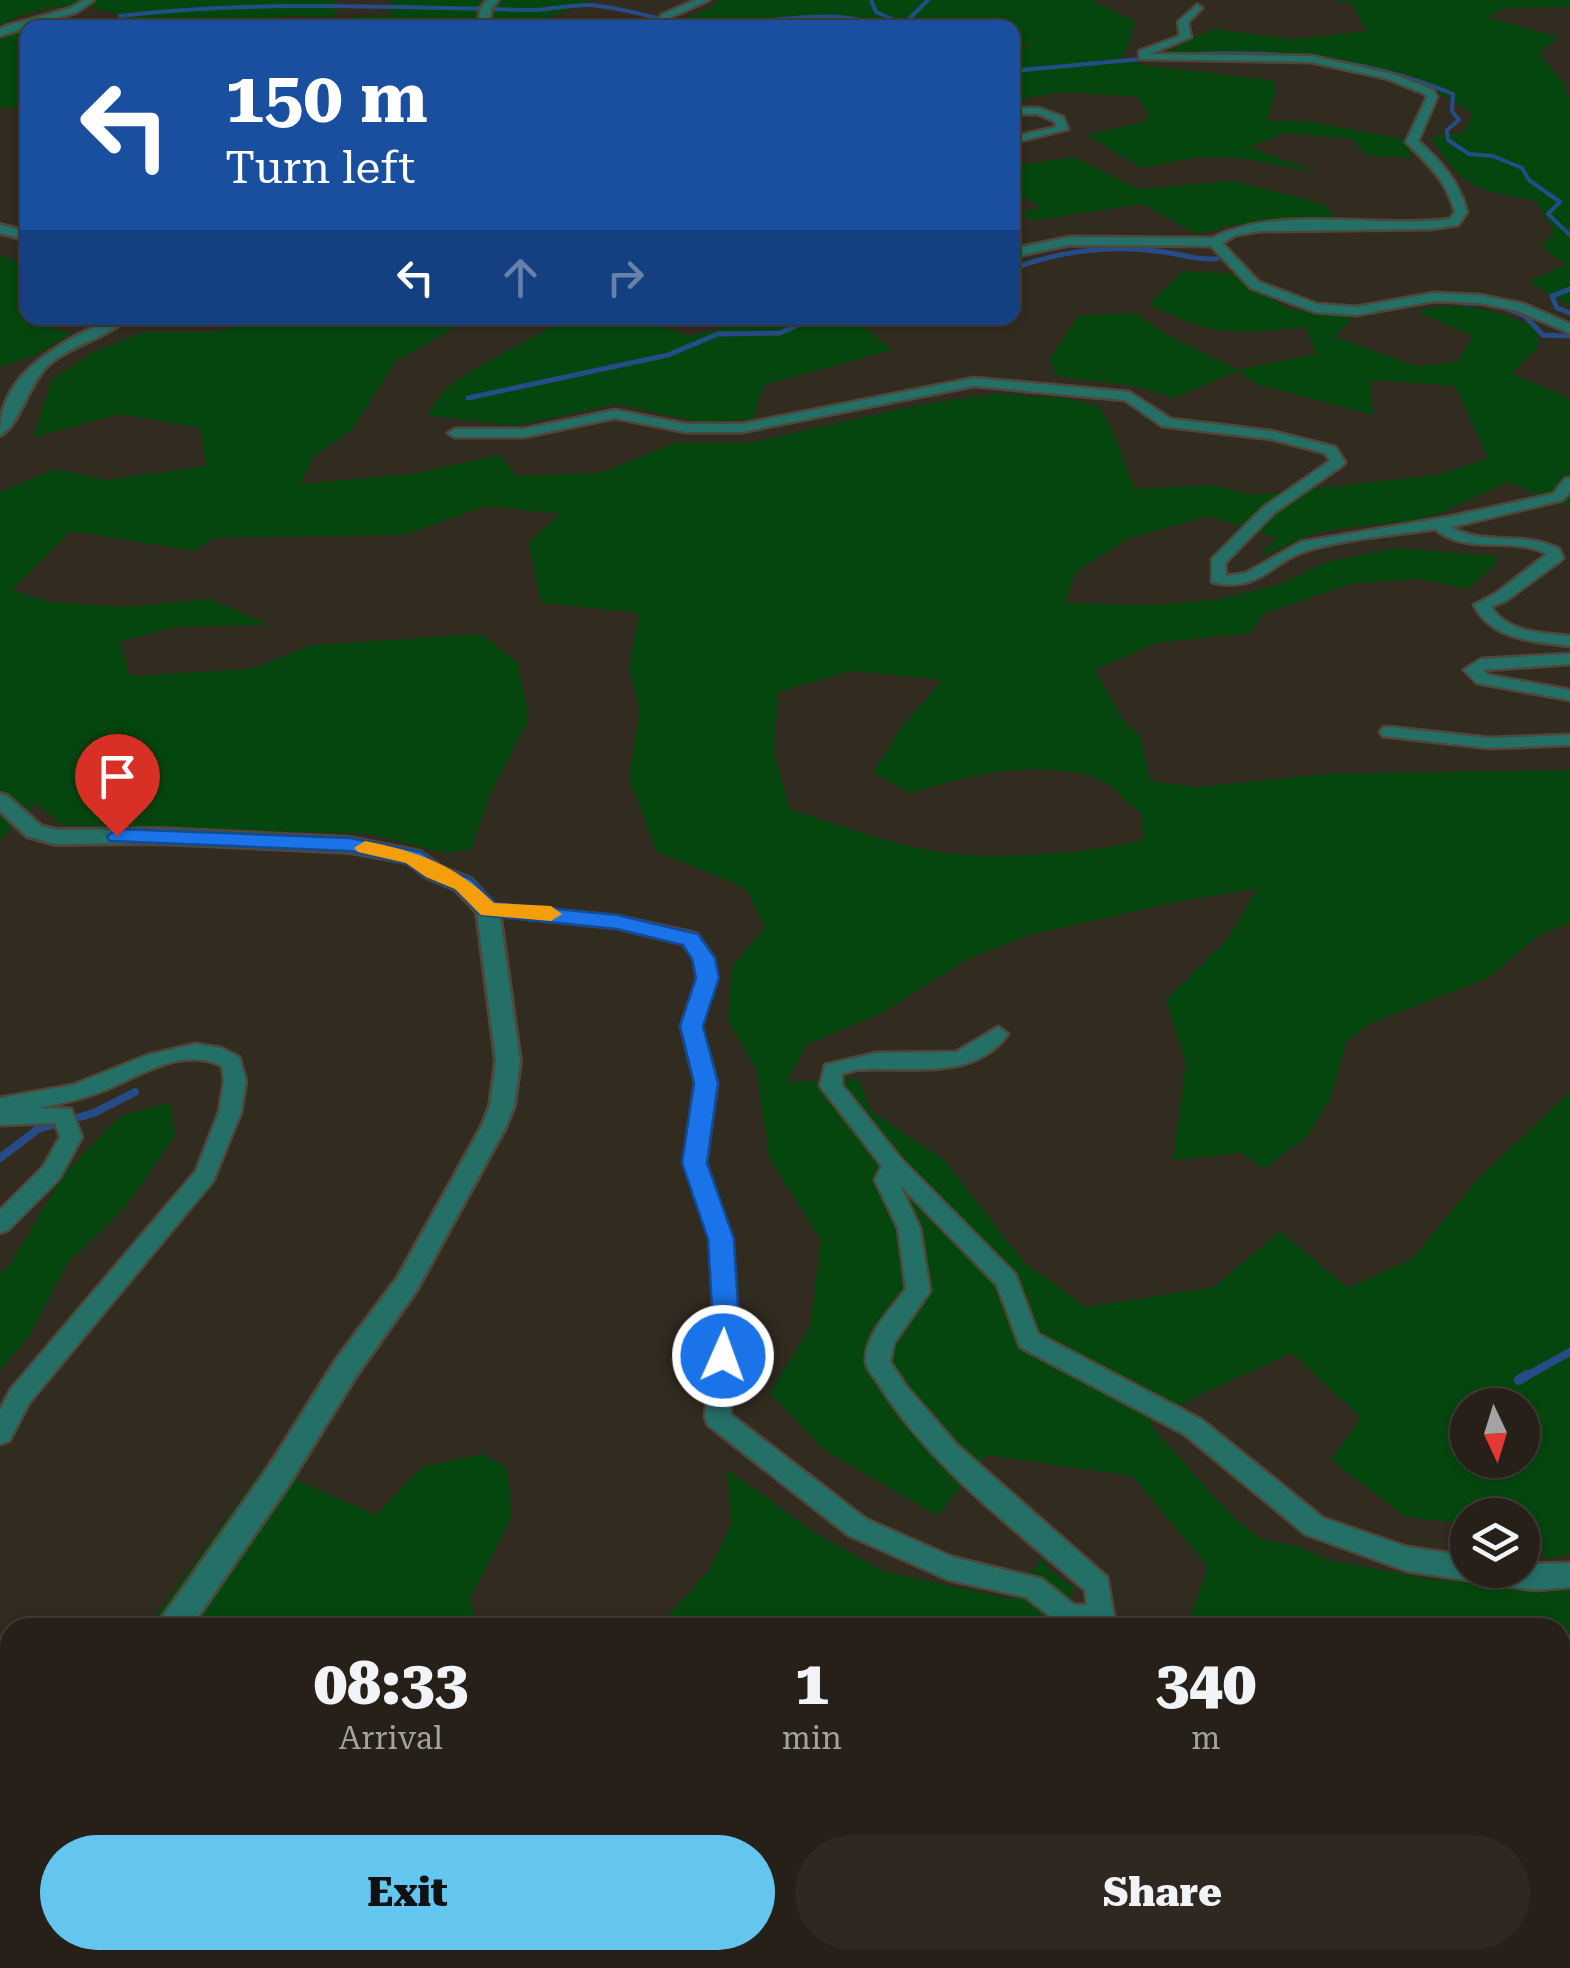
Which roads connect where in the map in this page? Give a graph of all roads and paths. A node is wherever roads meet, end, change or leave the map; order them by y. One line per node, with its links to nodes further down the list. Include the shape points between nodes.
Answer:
1 (89, 0): 4 (street, via 81,9)
2 (704, 0): 5 (street)
3 (1196, 8): 8 (street, via 1182,22 1188,35 1144,56 1311,59 1429,92 1412,142 1437,164 1460,212 1454,222 1434,228 1250,229)
4 (29, 20)
5 (664, 20)
6 (1020, 112): 7 (street, via 1059,119 1063,129)
7 (1020, 138)
8 (1214, 242): 9 (street, via 1070,241); 11 (street, via 1255,285 1315,308 1356,311 1434,296 1479,299)
9 (1020, 251)
10 (108, 325): 12 (street, via 43,360)
11 (1570, 329)
12 (0, 430)
13 (455, 434): 15 (street, via 524,433 615,414 686,428 742,428 974,382 1109,393 1129,396 1168,424 1271,435 1330,450 1338,462 1269,510 1217,562 1218,579 1243,583 1306,545)
14 (1570, 482): 15 (street, via 1558,498)
15 (1448, 522): 16 (street, via 1442,528 1454,538 1524,542 1554,552 1555,558 1482,605 1486,616 1506,628)
16 (1570, 641)
17 (1570, 659): 18 (street, via 1472,670 1483,679)
18 (1570, 696)
19 (1389, 732): 20 (street, via 1489,743)
20 (1570, 740)
21 (0, 800): 22 (street, via 34,831 55,837 350,845 413,857 463,884)
22 (488, 910): 26 (street, via 617,922 690,939 704,958 708,978 692,1026 706,1083 695,1163 721,1239 726,1324 717,1418 857,1527 949,1568 1033,1587 1070,1617 1101,1617 1098,1585 895,1394 878,1362 883,1340 918,1291 909,1228 886,1180); 32 (street, via 508,1062 493,1128 407,1284)
23 (998, 1034): 26 (street, via 962,1061 854,1060 832,1070 831,1086)
24 (0, 1106): 28 (street, via 80,1092 190,1050 225,1057 235,1082 206,1176 20,1396)
25 (0, 1118): 27 (street, via 63,1115 71,1137 51,1172)
26 (893, 1165): 29 (street, via 1007,1280 1028,1340 1193,1427 1314,1526 1408,1559)
27 (0, 1224)
28 (0, 1434)
29 (1450, 1565)
30 (1570, 1575): 31 (street)
31 (1540, 1578)
32 (177, 1618)

